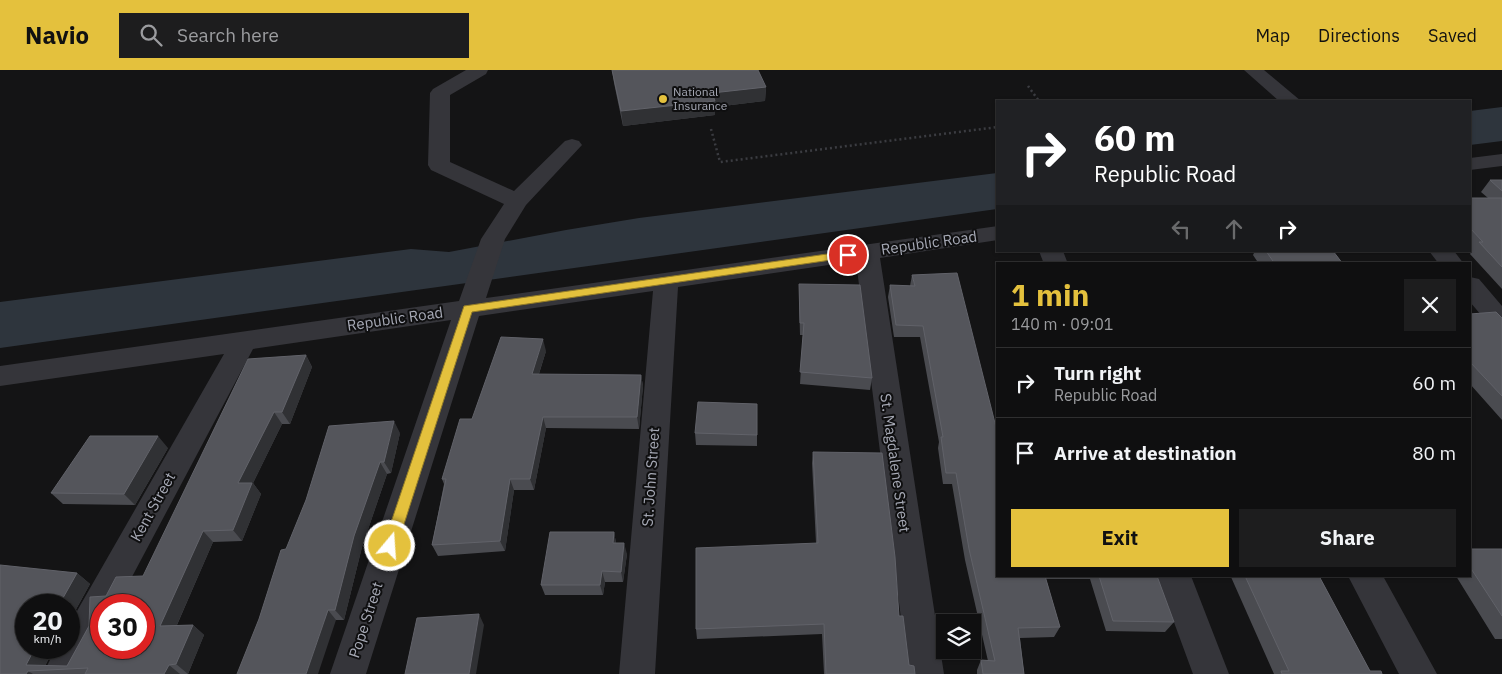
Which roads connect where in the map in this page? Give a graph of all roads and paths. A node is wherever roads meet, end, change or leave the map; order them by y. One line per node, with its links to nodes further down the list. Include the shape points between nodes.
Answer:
1 (478, 70): 11 (street, via 440,93 439,165)
2 (1253, 70): 5 (street)
3 (1028, 86): 4 (path)
4 (1038, 100)
5 (1290, 100)
6 (996, 127): 7 (path, via 720,162)
7 (711, 129)
8 (572, 145): 11 (street, Pope Street)
9 (1502, 160): 10 (street)
10 (1471, 164)
11 (517, 201): 18 (street, Pope Street, via 492,239)
12 (996, 233): 13 (street, Republic Road)
13 (867, 252): 16 (street, Republic Road); 27 (street, St. Magdalene Street)
14 (1442, 252): 15 (street)
15 (1450, 262)
16 (666, 280): 18 (street, Republic Road); 26 (street, St. John Street)
17 (1471, 287): 19 (street)
18 (468, 309): 20 (street, Republic Road); 25 (street, Pope Street)
19 (1502, 323)
20 (245, 340): 21 (street, Republic Road); 24 (street, Kent Street)
21 (1, 377)
22 (1174, 577): 28 (street)
23 (1366, 577): 29 (street)
24 (61, 674)
25 (348, 674)
26 (637, 674)
27 (926, 674)
28 (1211, 674)
29 (1419, 674)

